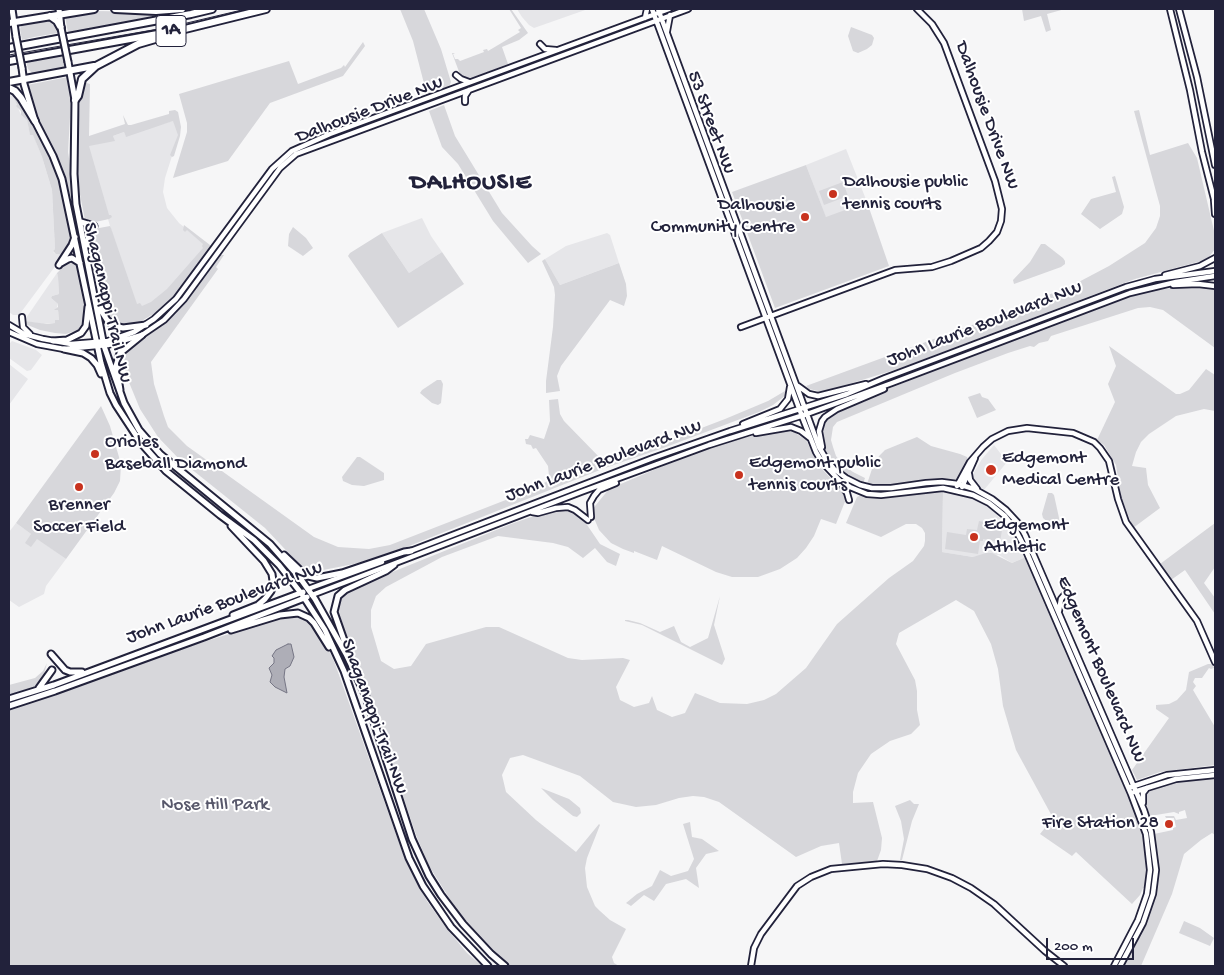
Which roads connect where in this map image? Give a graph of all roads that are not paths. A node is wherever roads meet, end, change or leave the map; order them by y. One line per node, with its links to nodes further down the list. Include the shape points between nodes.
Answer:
1 (12, 9): 20 (main road, Shaganappi Trail NW)
2 (94, 9): 14 (highway)
3 (115, 9): 4 (highway)
4 (182, 9)
5 (212, 9): 25 (highway, 1A)
6 (266, 9): 22 (highway, 1A)
7 (647, 9): 18 (main road)
8 (652, 9): 15 (main road, 53 Street NW)
9 (669, 9): 15 (main road, Dalhousie Drive NW)
10 (688, 9): 16 (main road, Dalhousie Drive NW)
11 (916, 9): 56 (main road, Dalhousie Drive NW, via 939,34 952,64 1000,198 1002,213 998,228 987,244 970,254 932,267 896,270)
12 (1170, 9): 42 (main road)
13 (1179, 9): 41 (main road)
14 (60, 12): 17 (highway); 21 (main road, Shaganappi Trail NW)
15 (657, 12): 18 (main road, Dalhousie Drive NW); 19 (main road, 53 Street NW)
16 (670, 15): 19 (main road, Dalhousie Drive NW); 23 (main road)
17 (50, 16): 20 (highway); 21 (highway)
18 (645, 18): 26 (main road, Dalhousie Drive NW)
19 (659, 19): 23 (main road, 53 Street NW); 37 (main road, Dalhousie Drive NW); 56 (main road, 53 Street NW)
20 (11, 23): 29 (main road, Shaganappi Trail NW, bridge)
21 (62, 28): 30 (main road, Shaganappi Trail NW, bridge)
22 (185, 29): 27 (highway, 1A); 28 (highway, via 138,44)
23 (667, 32): 56 (main road, 53 Street NW)
24 (540, 44): 26 (main road, via 545,49)
25 (9, 48)
26 (559, 50): 35 (main road, Dalhousie Drive NW)
27 (9, 61)
28 (96, 66): 30 (highway); 39 (highway, via 82,79)
29 (22, 68): 32 (highway); 33 (main road, Shaganappi Trail NW)
30 (70, 72): 32 (highway); 39 (main road, Shaganappi Trail NW)
31 (456, 76): 35 (main road)
32 (35, 78): 33 (highway)
33 (23, 80): 34 (highway); 40 (main road, Shaganappi Trail NW)
34 (9, 82)
35 (471, 83): 58 (main road, Dalhousie Drive NW, via 310,142 284,156 176,299)
36 (9, 88): 40 (highway, via 21,98)
37 (470, 89): 38 (main road, Dalhousie Drive NW); 38 (main road, via 465,102)
38 (453, 95): 62 (main road, Dalhousie Drive NW, via 304,150 291,158 280,168 184,299 164,320)
39 (75, 100): 44 (main road, Shaganappi Trail NW, via 74,174)
40 (35, 122): 45 (main road, Shaganappi Trail NW, via 62,179)
41 (1215, 165)
42 (1214, 201): 43 (main road)
43 (1215, 214)
44 (81, 222): 46 (main road, Shaganappi Trail NW); 46 (main road, via 94,226)
45 (75, 236): 48 (main road, Shaganappi Trail NW); 48 (main road, via 59,265 72,258)
46 (86, 248): 55 (main road, Shaganappi Trail NW)
47 (1215, 258): 51 (main road, via 1200,266)
48 (80, 263): 54 (main road, Shaganappi Trail NW)
49 (1215, 271): 51 (main road, John Laurie Boulevard NW)
50 (1215, 276): 52 (main road, John Laurie Boulevard NW)
51 (1155, 279): 67 (main road, John Laurie Boulevard NW)
52 (1157, 286): 53 (main road); 69 (main road, John Laurie Boulevard NW, via 1130,293)
53 (1215, 286)
54 (88, 297): 64 (main road, via 87,321 83,331 73,338); 65 (main road, Shaganappi Trail NW)
55 (97, 303): 58 (main road, via 114,326); 65 (main road, Shaganappi Trail NW)
56 (768, 317): 59 (main road, Dalhousie Drive NW); 68 (main road, 53 Street NW)
57 (9, 325): 60 (main road)
58 (146, 325): 65 (main road, Dalhousie Drive NW)
59 (741, 327)
60 (14, 328): 61 (main road); 63 (main road); 63 (main road, via 22,317 23,328)
61 (9, 333): 66 (main road, via 37,344)
62 (142, 335): 65 (main road, Dalhousie Drive NW); 71 (main road, via 124,349 117,361)
63 (33, 336): 64 (main road)
64 (53, 341): 65 (main road)
65 (101, 344): 66 (main road); 70 (main road, Shaganappi Trail NW); 71 (main road, Shaganappi Trail NW)
66 (64, 349): 70 (main road, via 91,358)
67 (885, 378): 68 (main road, via 823,396 809,394); 72 (main road, John Laurie Boulevard NW)
68 (793, 383): 72 (main road, 53 Street NW); 73 (main road, via 788,399 780,409)
69 (892, 383): 72 (main road, John Laurie Boulevard NW); 76 (main road, via 825,417 819,431)
70 (108, 388): 86 (main road, Shaganappi Trail NW, via 141,443 166,471)
71 (120, 396): 88 (main road, Shaganappi Trail NW, via 139,430 160,454)
72 (803, 412): 73 (main road, John Laurie Boulevard NW); 74 (main road, Edgemont Boulevard NW); 75 (main road, John Laurie Boulevard NW); 76 (main road, Edgemont Boulevard NW)
73 (730, 431): 87 (main road, John Laurie Boulevard NW)
74 (810, 438): 75 (main road, via 799,430 783,427); 80 (main road, Edgemont Boulevard NW, via 822,462)
75 (709, 445): 79 (main road, John Laurie Boulevard NW)
76 (824, 455): 81 (main road, Edgemont Boulevard NW, via 840,474 863,486 882,489 934,482)
77 (974, 458): 78 (main road); 81 (main road); 101 (main road, via 992,439 1018,429 1072,433 1094,442 1109,461 1126,522 1197,621)
78 (969, 473): 81 (main road); 83 (main road, via 971,482)
79 (623, 477): 85 (main road, John Laurie Boulevard NW); 85 (main road, via 596,493 590,503 589,519 568,507)
80 (840, 481): 82 (main road, Edgemont Boulevard NW, via 874,494 936,488); 84 (main road)
81 (961, 485): 82 (main road); 83 (main road, Edgemont Boulevard NW)
82 (958, 490): 111 (main road, Edgemont Boulevard NW, via 995,507 1018,534)
83 (982, 493): 95 (main road, Edgemont Boulevard NW, via 1006,510 1022,530)
84 (849, 500)
85 (531, 512): 89 (main road, John Laurie Boulevard NW)
86 (220, 515): 91 (main road, Shaganappi Trail NW, via 254,540); 96 (main road, via 264,560 273,581 268,595 258,605)
87 (411, 551): 88 (main road, via 317,578 303,573); 90 (main road, John Laurie Boulevard NW)
88 (278, 552): 90 (main road, Shaganappi Trail NW)
89 (394, 565): 93 (main road, John Laurie Boulevard NW); 99 (main road, via 345,590 336,601 335,617)
90 (308, 590): 91 (main road, John Laurie Boulevard NW); 93 (main road, Shaganappi Trail NW)
91 (301, 593): 94 (main road, Shaganappi Trail NW); 96 (main road, John Laurie Boulevard NW)
92 (1066, 593): 95 (main road, via 1060,600)
93 (312, 595): 94 (main road, John Laurie Boulevard NW); 99 (main road, Shaganappi Trail NW)
94 (304, 598): 97 (main road, John Laurie Boulevard NW); 100 (main road, Shaganappi Trail NW)
95 (1059, 612): 110 (main road, Edgemont Boulevard NW)
96 (219, 623): 103 (main road, John Laurie Boulevard NW)
97 (204, 637): 100 (main road, via 280,615 298,613 314,623); 106 (main road, John Laurie Boulevard NW)
98 (51, 654): 103 (main road, via 65,670)
99 (346, 654): 114 (main road, Shaganappi Trail NW, via 365,694 412,839 429,876 463,924)
100 (339, 661): 113 (main road, Shaganappi Trail NW, via 409,858 450,927)
101 (1215, 662)
102 (52, 670): 104 (main road)
103 (85, 673): 104 (main road, John Laurie Boulevard NW)
104 (38, 690): 105 (main road, John Laurie Boulevard NW)
105 (9, 700)
106 (9, 706)
107 (1215, 770): 110 (main road, via 1172,774)
108 (1215, 774): 109 (main road, via 1176,779)
109 (1148, 787): 110 (main road); 112 (main road, via 1143,793)
110 (1135, 788): 111 (main road); 112 (main road, Edgemont Boulevard NW)
111 (1129, 790): 117 (main road, Edgemont Boulevard NW, via 1146,834 1150,870 1143,909)
112 (1144, 810): 118 (main road, Edgemont Boulevard NW, via 1154,847 1155,883 1143,923)
113 (488, 966)
114 (505, 966)
115 (751, 966): 116 (main road, via 754,948 761,934 798,886 831,869 883,864 927,869 971,888 994,904)
116 (1064, 966)
117 (1114, 966)
118 (1120, 966)

